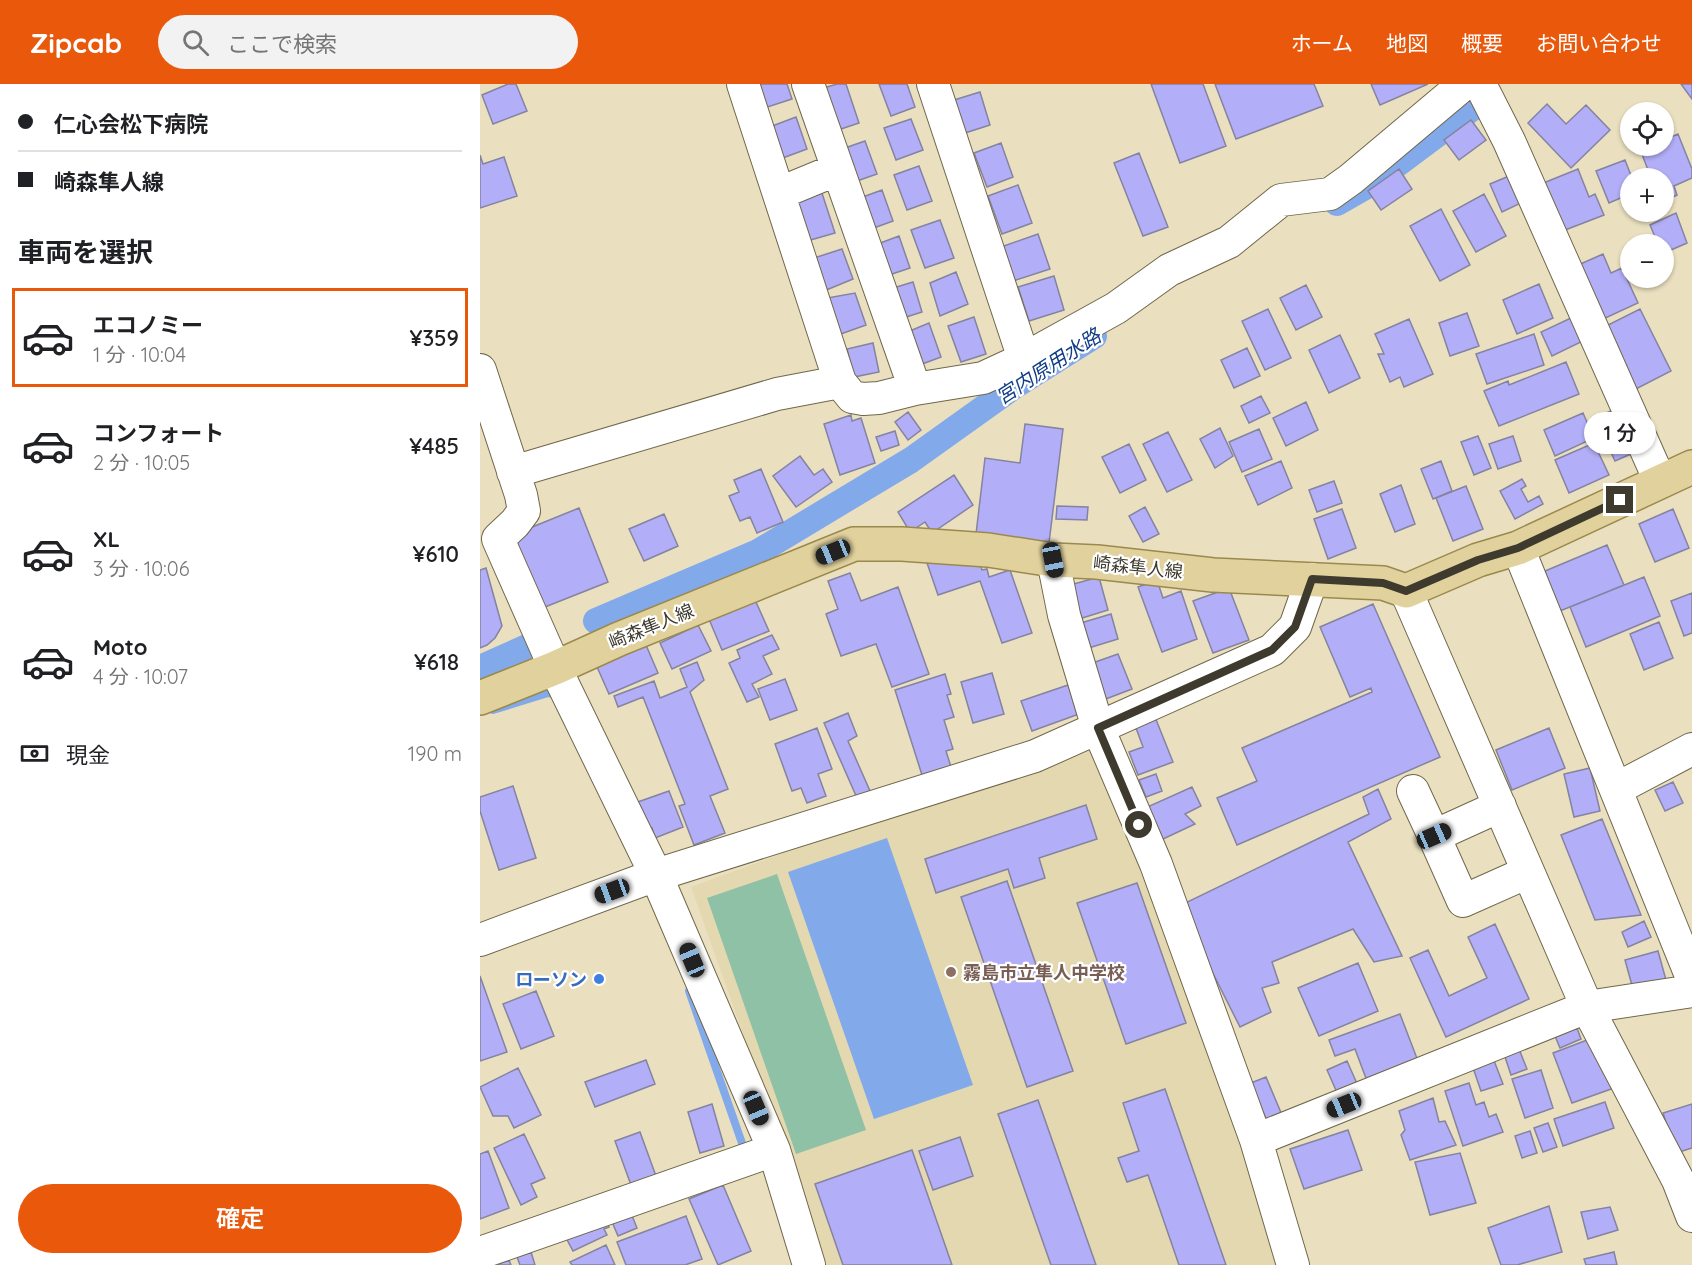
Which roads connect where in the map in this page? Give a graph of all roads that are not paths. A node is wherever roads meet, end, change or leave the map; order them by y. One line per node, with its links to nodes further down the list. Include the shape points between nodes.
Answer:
1 (743, 84): 7 (street)
2 (807, 84): 6 (street)
3 (933, 84): 8 (street)
4 (1464, 84): 8 (street, via 1330,194 1281,200 1229,242 1169,270 1116,308)
5 (1480, 84): 14 (street)
6 (838, 169): 7 (street); 11 (street)
7 (780, 193): 10 (street)
8 (1024, 359): 11 (street, via 983,378)
9 (480, 370): 13 (street)
10 (840, 381): 11 (street, via 852,397 862,399); 13 (street, via 777,394)
11 (915, 389)
12 (1692, 467): 14 (main road)
13 (513, 472): 15 (street, via 524,511 515,523)
14 (1660, 481): 16 (main road)
15 (489, 542): 20 (street)
16 (1518, 548): 19 (main road, via 1478,560); 24 (street)
17 (1053, 560): 18 (main road, 崎森隼人線, via 1213,575); 20 (main road, 崎森隼人線, via 988,550 854,544); 22 (street, via 1064,615)
18 (1312, 579): 19 (main road, 崎森隼人線, via 1383,583); 22 (street, via 1295,627 1272,650)
19 (1406, 591): 26 (street)
20 (555, 668): 21 (main road, 崎森隼人線); 29 (street)
21 (480, 698)
22 (1098, 728): 29 (street, via 1035,756); 34 (street, via 1156,864)
23 (1692, 749): 24 (street)
24 (1616, 789): 31 (street)
25 (1413, 791): 27 (street)
26 (1500, 806): 27 (street); 28 (street)
27 (1434, 836): 28 (street, via 1463,901)
28 (1528, 872): 33 (street)
29 (656, 875): 30 (street); 35 (street)
30 (480, 940)
31 (1692, 978)
32 (1692, 991): 33 (street)
33 (1587, 1007): 34 (street); 36 (street)
34 (1256, 1140): 40 (street)
35 (774, 1150): 38 (street); 39 (street)
36 (1685, 1178): 37 (street)
37 (1692, 1216)
38 (480, 1254)
39 (809, 1265)
40 (1293, 1265)

